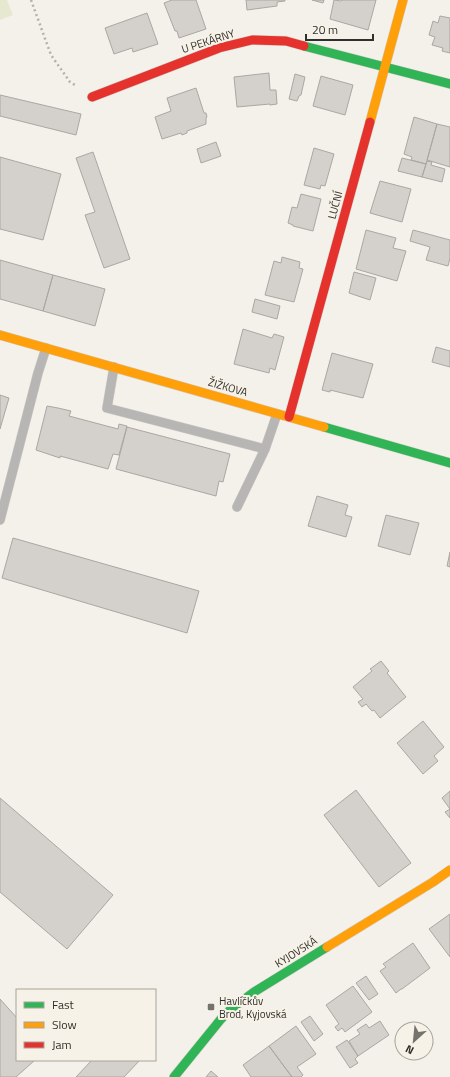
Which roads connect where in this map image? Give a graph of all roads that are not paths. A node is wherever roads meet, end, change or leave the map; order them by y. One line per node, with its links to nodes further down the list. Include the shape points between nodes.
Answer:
1 (403, 0): 2 (street, LUČNÍ)
2 (385, 66): 3 (street, U PEKÁRNY); 4 (street, U PEKÁRNY, via 286,41 252,40 219,48); 9 (street, LUČNÍ)
3 (450, 84)
4 (92, 97)
5 (0, 335): 6 (street, ŽIŽKOVA)
6 (46, 348): 7 (street, ŽIŽKOVA); 13 (lane)
7 (114, 367): 8 (street, ŽIŽKOVA); 10 (lane, via 107,408)
8 (277, 414): 9 (street, ŽIŽKOVA); 10 (lane)
9 (289, 417): 11 (street, ŽIŽKOVA)
10 (264, 449): 12 (lane)
11 (450, 462)
12 (237, 507)
13 (0, 520)
14 (450, 870): 15 (street, KYJOVSKÁ, via 231,1009)
15 (174, 1077)

